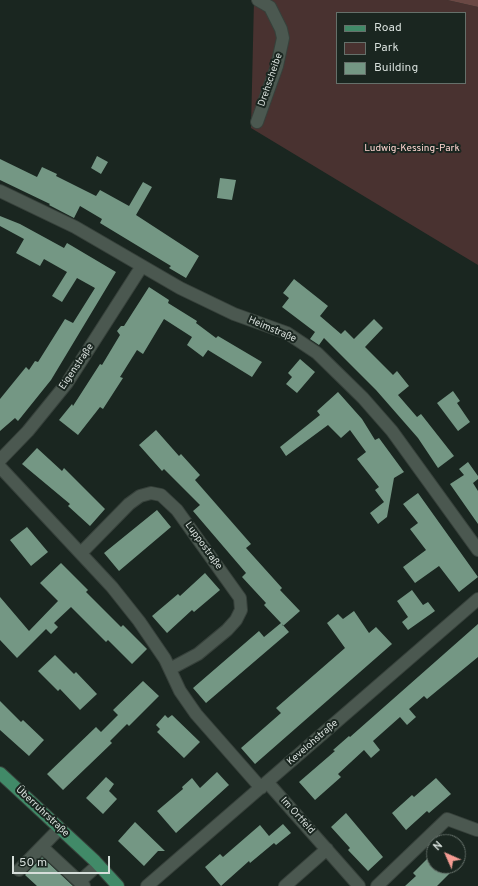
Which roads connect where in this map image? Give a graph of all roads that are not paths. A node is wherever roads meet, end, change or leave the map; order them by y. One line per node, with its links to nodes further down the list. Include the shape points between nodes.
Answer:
1 (258, 0): 2 (street, Drehscheibe, via 270,7 283,38 277,66)
2 (256, 122)
3 (0, 191): 4 (street, Heimstraße, via 75,227)
4 (142, 266): 5 (street, Eigenstraße, via 67,383 28,431); 7 (street, Heimstraße, via 204,301 286,333 317,353 392,431)
5 (0, 460)
6 (0, 467): 8 (street)
7 (478, 550)
8 (81, 553): 10 (street, via 139,620); 10 (street, Luppostraße, via 140,496 150,493 161,495 177,510 240,598 241,610 227,630 198,654)
9 (478, 599): 12 (street, Kevelohstraße)
10 (170, 669): 12 (street, via 180,691 196,714)
11 (0, 773): 13 (main road, Überruhrstraße)
12 (265, 786): 16 (street, Im Ortfeld); 21 (street, Kevelohstraße)
13 (59, 829): 15 (street); 17 (main road, Überruhrstraße)
14 (477, 830): 24 (street, via 447,819)
15 (42, 847): 18 (street); 19 (street)
16 (327, 849): 22 (street); 23 (street, Im Ortfeld)
17 (98, 865): 19 (street); 20 (main road, Überruhrstraße)
18 (20, 870)
19 (82, 884)
20 (118, 886)
21 (147, 886)
22 (285, 886)
23 (359, 886)
24 (377, 886)

